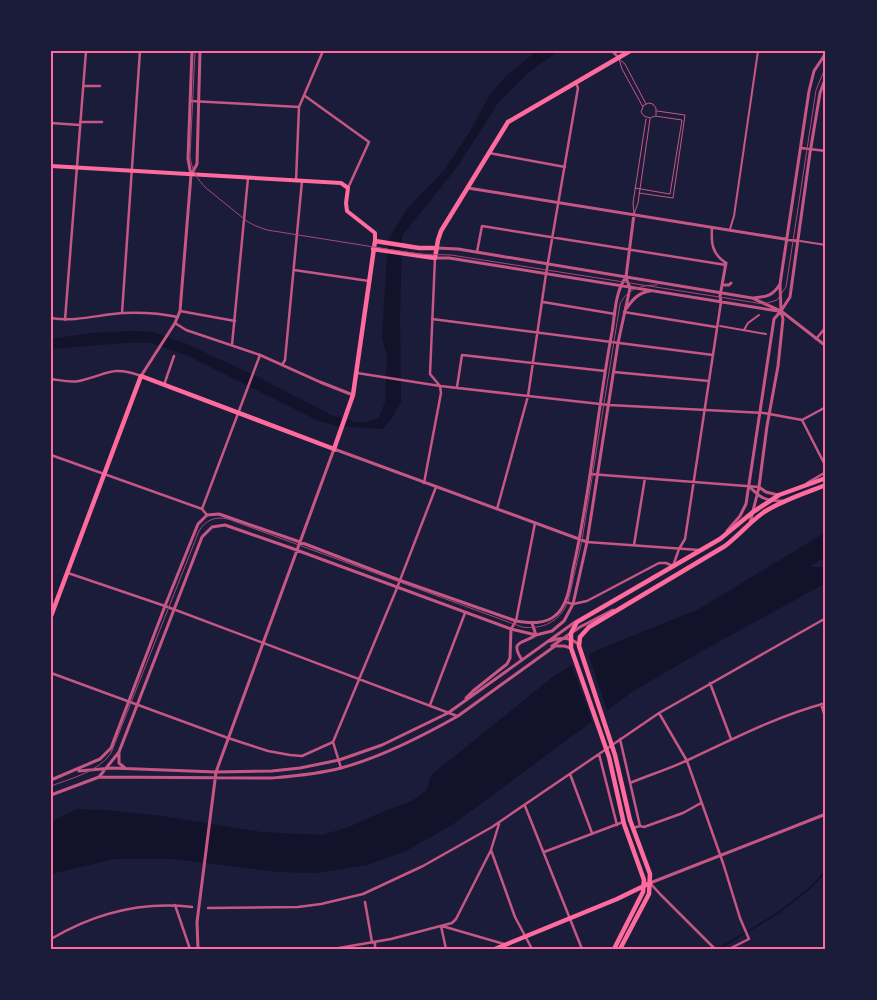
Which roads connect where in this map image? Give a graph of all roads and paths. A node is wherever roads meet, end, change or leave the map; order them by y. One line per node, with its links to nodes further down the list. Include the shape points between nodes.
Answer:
1 (86, 51): 13 (street)
2 (140, 51): 35 (street)
3 (192, 51): 16 (street)
4 (200, 51): 17 (street)
5 (324, 51): 15 (street)
6 (612, 51): 10 (street)
7 (630, 51): 10 (main road)
8 (758, 51): 48 (street)
9 (826, 53): 28 (street, via 814,71)
10 (619, 58): 12 (main road); 18 (lane); 20 (lane)
11 (826, 76): 29 (street)
12 (576, 83): 31 (main road, via 508,122); 33 (street, via 578,88)
13 (84, 86): 14 (street); 27 (street)
14 (100, 86)
15 (305, 96): 19 (street); 40 (street, via 369,142)
16 (191, 101): 17 (street); 36 (street, via 188,159)
17 (199, 101): 19 (street); 36 (street, via 196,164)
18 (646, 104): 20 (lane); 21 (lane, via 653,104)
19 (298, 107): 38 (street)
20 (642, 107): 23 (lane)
21 (657, 111): 22 (lane); 44 (lane, via 685,115 672,198)
22 (655, 116): 24 (lane); 43 (lane, via 682,120 670,194)
23 (646, 118): 24 (lane); 42 (lane)
24 (650, 118): 43 (lane)
25 (102, 122): 27 (street)
26 (51, 123): 27 (street)
27 (80, 124): 34 (street)
28 (801, 148): 29 (street); 50 (street)
29 (811, 149): 30 (street); 52 (street)
30 (826, 151)
31 (489, 153): 33 (street); 41 (main road)
32 (51, 166): 34 (main road)
33 (565, 167): 45 (street)
34 (77, 168): 35 (main road); 84 (street)
35 (133, 171): 36 (main road); 78 (street)
36 (191, 175): 37 (main road); 75 (street)
37 (248, 178): 38 (main road); 85 (street)
38 (296, 181): 39 (main road)
39 (302, 181): 40 (main road, via 341,183); 61 (street)
40 (348, 188): 51 (main road, via 347,211 374,234)
41 (468, 188): 45 (street); 54 (main road, via 441,231)
42 (635, 188): 43 (lane); 46 (lane)
43 (640, 189): 44 (lane)
44 (639, 193): 46 (lane)
45 (559, 202): 46 (street); 49 (street)
46 (634, 214): 47 (street); 56 (street)
47 (712, 226): 48 (street); 60 (street, via 712,249)
48 (730, 230): 50 (street)
49 (553, 237): 56 (street); 57 (street, via 482,226); 59 (street)
50 (787, 239): 52 (street); 66 (street)
51 (375, 241): 54 (main road); 55 (main road)
52 (798, 241): 53 (street); 76 (street, via 790,297)
53 (826, 245)
54 (436, 248): 57 (street); 58 (main road)
55 (373, 249): 58 (main road); 64 (main road)
56 (629, 249): 60 (street); 63 (street)
57 (477, 253): 59 (street)
58 (435, 258): 62 (street); 83 (street)
59 (549, 264): 62 (street); 63 (street)
60 (726, 264): 67 (street)
61 (294, 270): 64 (street); 101 (street)
62 (546, 274): 68 (street); 73 (street)
63 (626, 277): 68 (street); 69 (street); 71 (street)
64 (368, 281): 104 (main road)
65 (731, 283): 67 (street)
66 (780, 284): 72 (street, via 767,297); 76 (street)
67 (722, 285): 71 (street)
68 (620, 286): 69 (street); 79 (street)
69 (630, 288): 70 (street); 77 (street)
70 (656, 291): 74 (street); 77 (street, via 643,292 633,298)
71 (721, 293): 72 (street); 74 (street)
72 (752, 298): 76 (street)
73 (543, 302): 79 (street); 90 (street)
74 (721, 302): 76 (street); 87 (street)
75 (180, 311): 82 (street); 85 (street)
76 (781, 311): 92 (street); 118 (street, via 774,319); 119 (street, via 778,366)
77 (624, 312): 87 (street); 94 (street)
78 (122, 313): 82 (street, via 162,314); 84 (street)
79 (615, 314): 93 (street)
80 (759, 314): 89 (street, via 748,322)
81 (51, 318): 84 (street)
82 (178, 318): 86 (street)
83 (432, 319): 90 (street); 109 (street, via 430,374)
84 (65, 320)
85 (235, 321): 95 (street)
86 (175, 324): 95 (street); 105 (street)
87 (718, 327): 89 (street); 98 (street)
88 (826, 327): 92 (street)
89 (744, 330): 91 (street)
90 (538, 332): 93 (street); 100 (street)
91 (766, 334)
92 (816, 339): 96 (street)
93 (610, 342): 94 (street); 102 (street)
94 (618, 343): 98 (street); 103 (street)
95 (232, 346): 97 (street)
96 (826, 346)
97 (260, 355): 101 (street); 117 (street)
98 (713, 355): 107 (street)
99 (174, 356): 108 (street)
100 (533, 363): 102 (street); 110 (street, via 462,355); 112 (street)
101 (282, 365): 111 (street)
102 (606, 371): 113 (street)
103 (614, 372): 107 (street); 114 (street)
104 (355, 373): 109 (street); 111 (main road)
105 (141, 376): 106 (street, via 115,370 79,381); 108 (main road); 124 (main road)
106 (51, 379)
107 (709, 381): 116 (street)
108 (164, 385): 117 (main road)
109 (440, 386): 110 (street); 130 (street)
110 (457, 388): 112 (street)
111 (352, 395): 121 (main road)
112 (528, 396): 113 (street); 141 (street)
113 (600, 403): 114 (street); 125 (street)
114 (609, 404): 116 (street); 126 (street)
115 (826, 407): 120 (street)
116 (704, 409): 118 (street); 129 (street)
117 (238, 413): 121 (main road); 140 (street)
118 (759, 413): 119 (street); 132 (street)
119 (769, 414): 120 (street); 134 (street)
120 (802, 420): 123 (street)
121 (334, 449): 130 (street); 148 (street)
122 (51, 455): 124 (street)
123 (826, 473): 135 (street)
124 (105, 474): 140 (street); 155 (main road)
125 (590, 474): 126 (street); 146 (street)
126 (598, 474): 127 (street); 149 (street)
127 (645, 478): 129 (street); 150 (street)
128 (826, 478): 135 (main road)
129 (693, 482): 132 (street); 151 (street, via 685,540)
130 (424, 483): 133 (street)
131 (826, 485): 139 (main road)
132 (749, 486): 134 (street); 136 (street); 147 (street, via 743,510)
133 (436, 487): 141 (street); 156 (street)
134 (759, 487): 136 (street); 137 (street)
135 (797, 489): 137 (main road)
136 (757, 494): 138 (street); 142 (street)
137 (779, 495): 138 (main road)
138 (770, 501): 139 (street); 142 (main road)
139 (783, 501): 145 (main road)
140 (202, 509): 143 (street)
141 (497, 509): 144 (street)
142 (753, 512): 145 (street); 147 (main road)
143 (207, 515): 148 (street, via 219,514); 160 (street, via 198,524)
144 (535, 523): 146 (street); 166 (street)
145 (750, 524): 162 (main road, via 724,546)
146 (580, 539): 149 (street); 158 (street)
147 (720, 539): 153 (main road)
148 (300, 542): 152 (street); 156 (street)
149 (588, 542): 150 (street); 159 (street)
150 (634, 546): 151 (street)
151 (679, 549): 153 (street); 154 (street)
152 (297, 550): 157 (street); 161 (street, via 225,526 212,527 202,537); 174 (street)
153 (700, 550): 154 (main road)
154 (673, 566): 159 (street, via 664,562 587,601); 167 (main road)
155 (67, 573): 160 (street); 164 (main road)
156 (400, 580): 157 (street); 166 (street)
157 (397, 588): 163 (street); 181 (street)
158 (565, 602): 159 (street); 168 (street, via 556,615)
159 (573, 604): 171 (street, via 564,622 552,631)
160 (165, 606): 161 (street); 183 (street)
161 (173, 609): 174 (street); 187 (street)
162 (616, 609): 170 (street); 176 (main road, via 584,630)
163 (465, 613): 169 (street); 188 (street)
164 (51, 616)
165 (826, 618): 182 (street)
166 (516, 621): 168 (street); 169 (street)
167 (577, 622): 170 (main road); 175 (street)
168 (532, 623): 171 (street)
169 (511, 629): 171 (street); 185 (street, via 510,658 506,664)
170 (571, 633): 172 (street); 173 (main road)
171 (536, 635): 179 (street, via 516,647)
172 (562, 639): 173 (street); 175 (street); 178 (street)
173 (570, 640): 176 (street); 177 (main road)
174 (262, 644): 181 (street); 193 (street)
175 (543, 644): 179 (street)
176 (578, 644): 197 (main road)
177 (571, 648): 178 (street, via 560,645); 198 (main road)
178 (547, 651): 191 (street)
179 (522, 660): 185 (street)
180 (51, 673): 183 (street)
181 (360, 679): 188 (street); 196 (street)
182 (710, 683): 190 (street); 195 (street)
183 (128, 702): 187 (street); 206 (street, via 111,748 100,759)
184 (826, 703): 186 (street)
185 (461, 704): 189 (street)
186 (821, 704): 192 (street); 195 (street)
187 (138, 706): 193 (street); 199 (street)
188 (430, 706): 189 (street)
189 (448, 713): 191 (street); 201 (street, via 382,745)
190 (659, 714): 194 (street); 202 (street)
191 (458, 716): 205 (street, via 386,753)
192 (826, 720)
193 (228, 738): 196 (street, via 295,756 309,754); 207 (street)
194 (620, 739): 197 (street); 212 (street)
195 (730, 739): 202 (street)
196 (333, 742): 201 (street)
197 (612, 745): 198 (street); 221 (main road)
198 (606, 749): 200 (street); 217 (main road)
199 (119, 752): 203 (street); 204 (street, via 119,762)
200 (599, 754): 208 (street); 219 (street)
201 (339, 760): 205 (street); 207 (street, via 272,771)
202 (687, 760): 212 (street); 214 (street)
203 (107, 768): 204 (street); 206 (street); 209 (street)
204 (125, 768): 207 (street)
205 (340, 768): 210 (street, via 300,776)
206 (74, 772): 211 (street)
207 (216, 772): 210 (street)
208 (570, 774): 215 (street); 222 (street)
209 (98, 777): 210 (street); 213 (street)
210 (215, 779): 239 (street, via 197,922)
211 (51, 780)
212 (630, 782): 220 (street)
213 (51, 795)
214 (702, 803): 220 (street, via 683,813); 225 (street)
215 (525, 806): 218 (street); 224 (street)
216 (826, 814): 225 (street)
217 (624, 822): 219 (street); 227 (main road)
218 (499, 823): 223 (street); 231 (street, via 424,866 363,894 298,907)
219 (617, 825): 222 (street)
220 (640, 826): 221 (street)
221 (633, 828): 226 (main road)
222 (592, 834): 224 (street)
223 (491, 850): 233 (street, via 456,919); 234 (street, via 515,917)
224 (544, 852): 232 (street)
225 (720, 856): 226 (street); 249 (street, via 749,939)
226 (650, 882): 227 (main road); 247 (main road, via 650,894); 248 (street)
227 (644, 886): 232 (main road); 246 (main road, via 644,892)
228 (365, 902): 236 (street)
229 (175, 905): 230 (street); 235 (street, via 142,906 110,912 77,924); 238 (street)
230 (192, 907)
231 (208, 908)
232 (570, 918): 234 (main road); 245 (street)
233 (441, 926): 236 (street); 237 (street); 242 (street)
234 (526, 936): 237 (main road); 244 (street)
235 (51, 939)
236 (373, 942): 240 (street); 241 (street)
237 (506, 944): 243 (main road)
238 (190, 949)
239 (198, 949)
240 (333, 949)
241 (375, 949)
242 (446, 949)
243 (495, 949)
244 (532, 949)
245 (582, 949)
246 (614, 949)
247 (620, 949)
248 (715, 949)
249 (728, 949)

